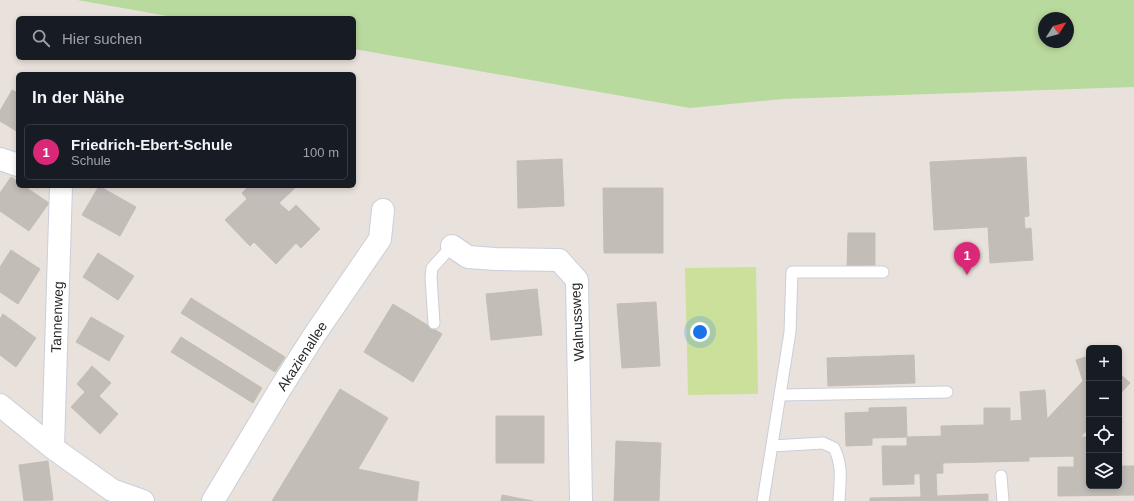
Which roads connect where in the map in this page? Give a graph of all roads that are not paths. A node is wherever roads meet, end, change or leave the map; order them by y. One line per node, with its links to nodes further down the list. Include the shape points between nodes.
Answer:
1 (0, 158): 2 (street)
2 (16, 164)
3 (61, 188): 12 (street, Tannenweg)
4 (383, 210): 15 (street, Akazienallee, via 380,239 288,377)
5 (452, 246): 7 (lane, via 432,268); 16 (street, Walnussweg, via 468,257 559,260 577,280)
6 (884, 272): 9 (lane, via 792,272 790,332)
7 (434, 323)
8 (947, 392): 9 (lane)
9 (780, 395): 11 (lane)
10 (0, 405): 12 (street)
11 (772, 446): 17 (lane); 18 (lane, via 823,443 834,448 840,458)
12 (53, 448): 14 (street, via 112,490)
13 (1001, 476): 19 (lane)
14 (143, 501)
15 (213, 501)
16 (581, 501)
17 (763, 501)
18 (839, 501)
19 (1003, 501)

